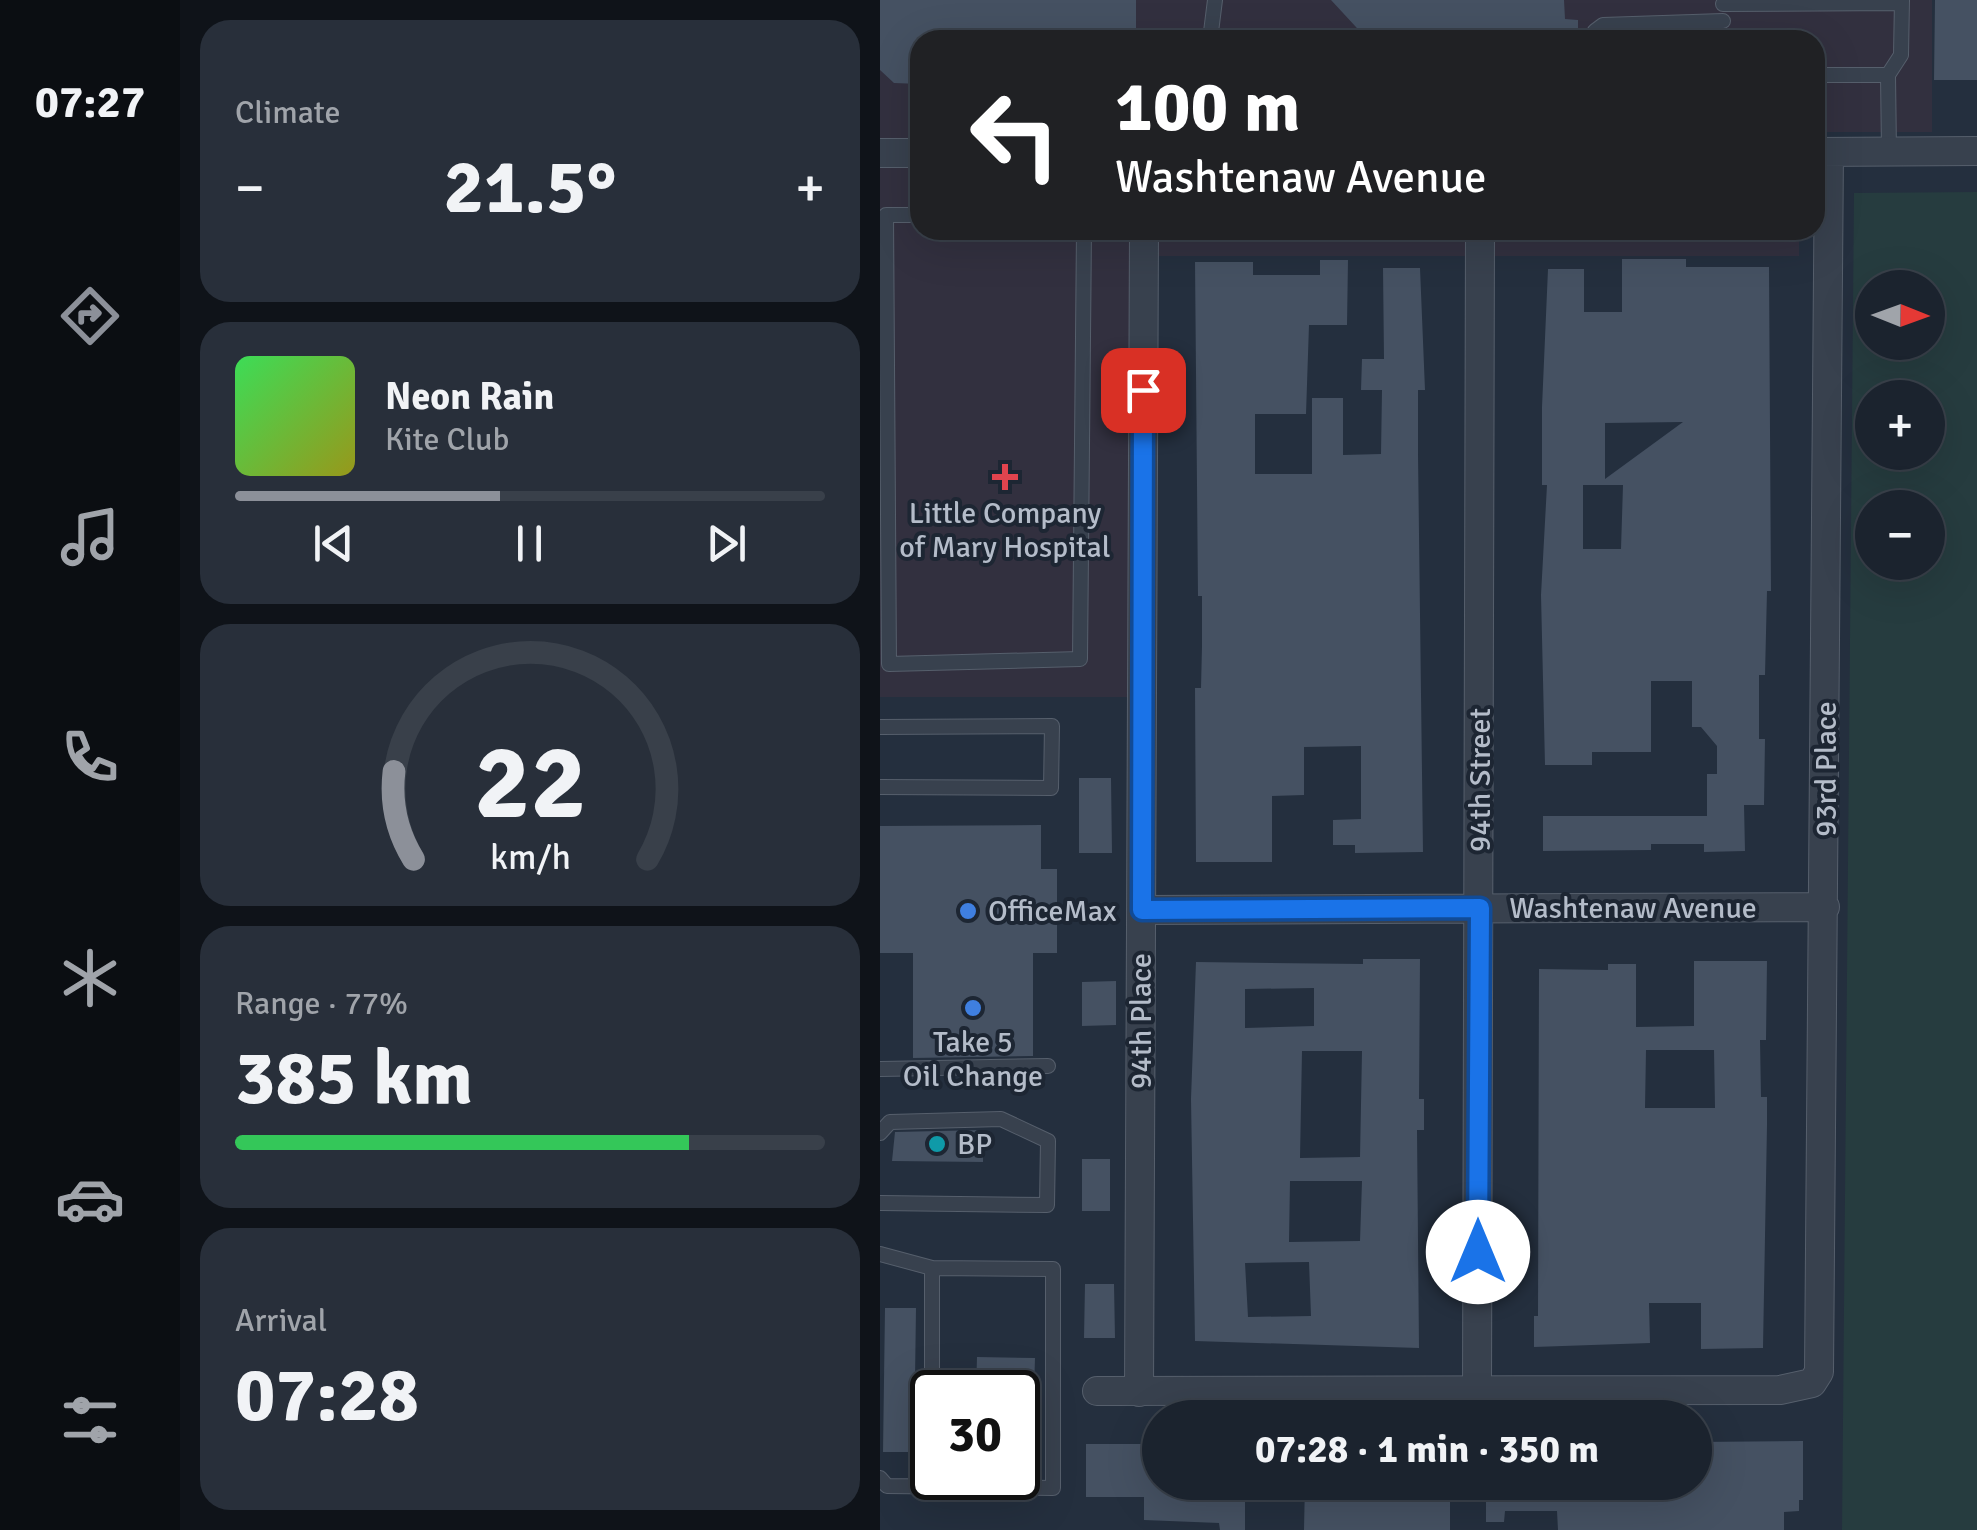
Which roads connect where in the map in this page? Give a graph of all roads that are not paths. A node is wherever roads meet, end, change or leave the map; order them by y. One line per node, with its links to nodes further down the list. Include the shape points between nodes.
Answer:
1 (1215, 0): 5 (lane)
2 (1722, 2): 3 (lane); 4 (lane)
3 (1902, 2): 9 (lane, via 1901,55)
4 (1723, 21): 6 (lane); 7 (lane)
5 (1211, 30)
6 (1596, 30)
7 (1723, 30)
8 (1825, 75): 9 (lane)
9 (1888, 75): 12 (lane)
10 (1977, 151): 12 (street)
11 (1825, 152): 12 (street)
12 (1889, 152)
13 (880, 153): 14 (street)
14 (910, 153)
15 (910, 215): 20 (lane, via 886,215)
16 (1084, 240): 20 (lane, via 1080,659 888,664)
17 (1144, 240): 25 (street, 94th Place)
18 (1480, 240): 24 (street, 94th Street)
19 (1822, 240): 23 (street, 93rd Place)
20 (884, 441)
21 (880, 727): 22 (lane, via 1052,726 1050,788)
22 (880, 787)
23 (1825, 907): 24 (street, Washtenaw Avenue); 33 (street, 93rd Place, via 1823,1354 1812,1383 1780,1390)
24 (1480, 908): 25 (street, Washtenaw Avenue); 33 (street, 94th Street)
25 (1142, 910): 35 (street, 94th Place)
26 (1048, 1066): 27 (lane)
27 (880, 1069)
28 (880, 1133): 29 (lane, via 890,1122 1001,1118 1048,1141 1047,1204)
29 (880, 1203)
30 (880, 1254): 31 (lane)
31 (932, 1268): 32 (lane); 38 (lane, via 1053,1269 1054,1488)
32 (932, 1370)
33 (1477, 1390): 35 (street)
34 (1097, 1391): 35 (street)
35 (1140, 1392)
36 (880, 1478): 37 (lane, via 886,1486)
37 (910, 1487)
38 (1040, 1488)

